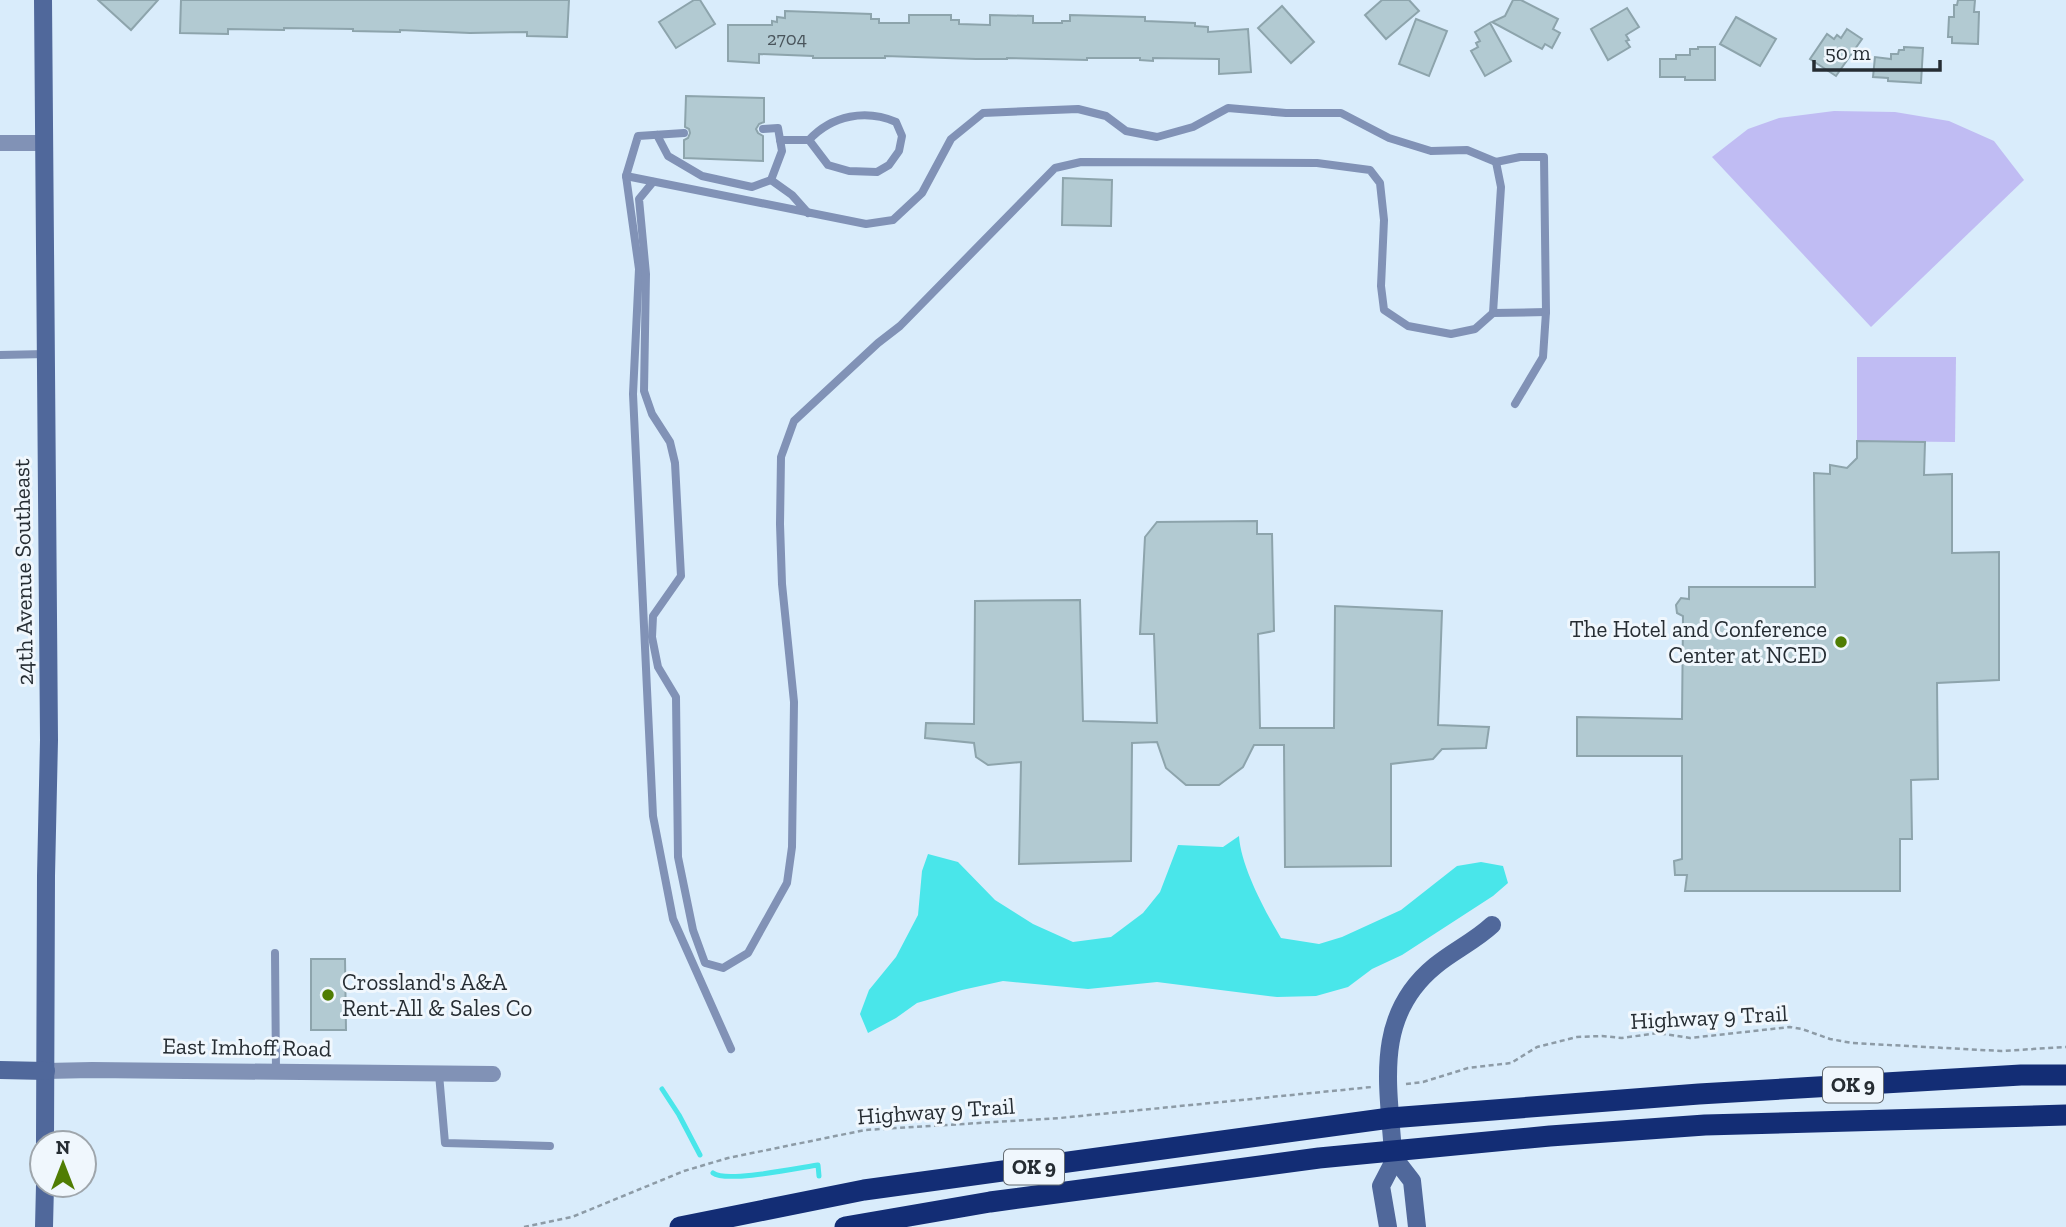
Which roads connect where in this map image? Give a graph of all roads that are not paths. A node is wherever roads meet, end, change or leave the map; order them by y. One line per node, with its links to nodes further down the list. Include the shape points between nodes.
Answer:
1 (43, 0): 8 (street, 24th Avenue Southeast)
2 (763, 129): 5 (lane, via 779,128)
3 (684, 133): 4 (lane)
4 (657, 135): 10 (lane, via 638,136); 11 (lane, via 668,156 702,176 752,187)
5 (780, 140): 6 (lane); 11 (lane, via 782,151)
6 (809, 140): 6 (lane, via 828,165 877,172 899,151 902,136 896,122 860,115 835,121)
7 (0, 143): 8 (street)
8 (44, 143): 16 (street, 24th Avenue Southeast)
9 (1496, 162): 13 (lane, via 1467,150 1431,151 1389,138 1341,113 1228,107 1193,127 1157,137 1126,131 1106,116 1078,109 984,113 951,139 922,193 893,220 866,224); 14 (lane, via 1544,157); 15 (lane, via 1501,187)
10 (626, 176): 12 (lane); 21 (lane, via 639,268 633,394 653,816 673,919)
11 (771, 180): 13 (lane)
12 (653, 182): 13 (lane); 15 (lane, via 639,199 646,274 644,391 670,442 675,463 681,576 653,616 652,637 658,667 676,697 678,857 693,930 705,963 723,968 748,953 787,883 792,848 794,702 780,523 781,457 794,421 900,326 1055,168 1081,162 1317,163 1370,170 1380,183 1384,220 1384,310 1409,326 1451,334 1475,329)
13 (808, 213)
14 (1546, 312): 15 (lane); 18 (lane, via 1543,357)
15 (1493, 313)
16 (46, 354): 17 (lane); 23 (street, 24th Avenue Southeast)
17 (0, 355)
18 (1515, 404)
19 (1492, 925): 29 (street, via 1433,967 1402,1006 1391,1034 1387,1067)
20 (275, 953): 24 (lane)
21 (731, 1049)
22 (0, 1070): 23 (street, East Imhoff Road)
23 (46, 1071): 24 (street, East Imhoff Road); 30 (street, 24th Avenue Southeast)
24 (276, 1072): 25 (street, East Imhoff Road)
25 (439, 1074): 26 (street, East Imhoff Road); 31 (lane, via 444,1143)
26 (493, 1074)
27 (2066, 1075): 29 (highway, OK 9, via 1699,1094)
28 (2066, 1115): 32 (highway, OK 9, via 1695,1125 1550,1136)
29 (1391, 1118): 32 (street); 35 (highway, OK 9, via 864,1190)
30 (45, 1129)
31 (550, 1146)
32 (1394, 1156): 36 (highway, OK 9, via 1319,1158 990,1202); 37 (street, via 1381,1186); 38 (street, via 1412,1181)
33 (45, 1199): 34 (street)
34 (44, 1227)
35 (680, 1227)
36 (845, 1227)
37 (1388, 1227)
38 (1417, 1227)

